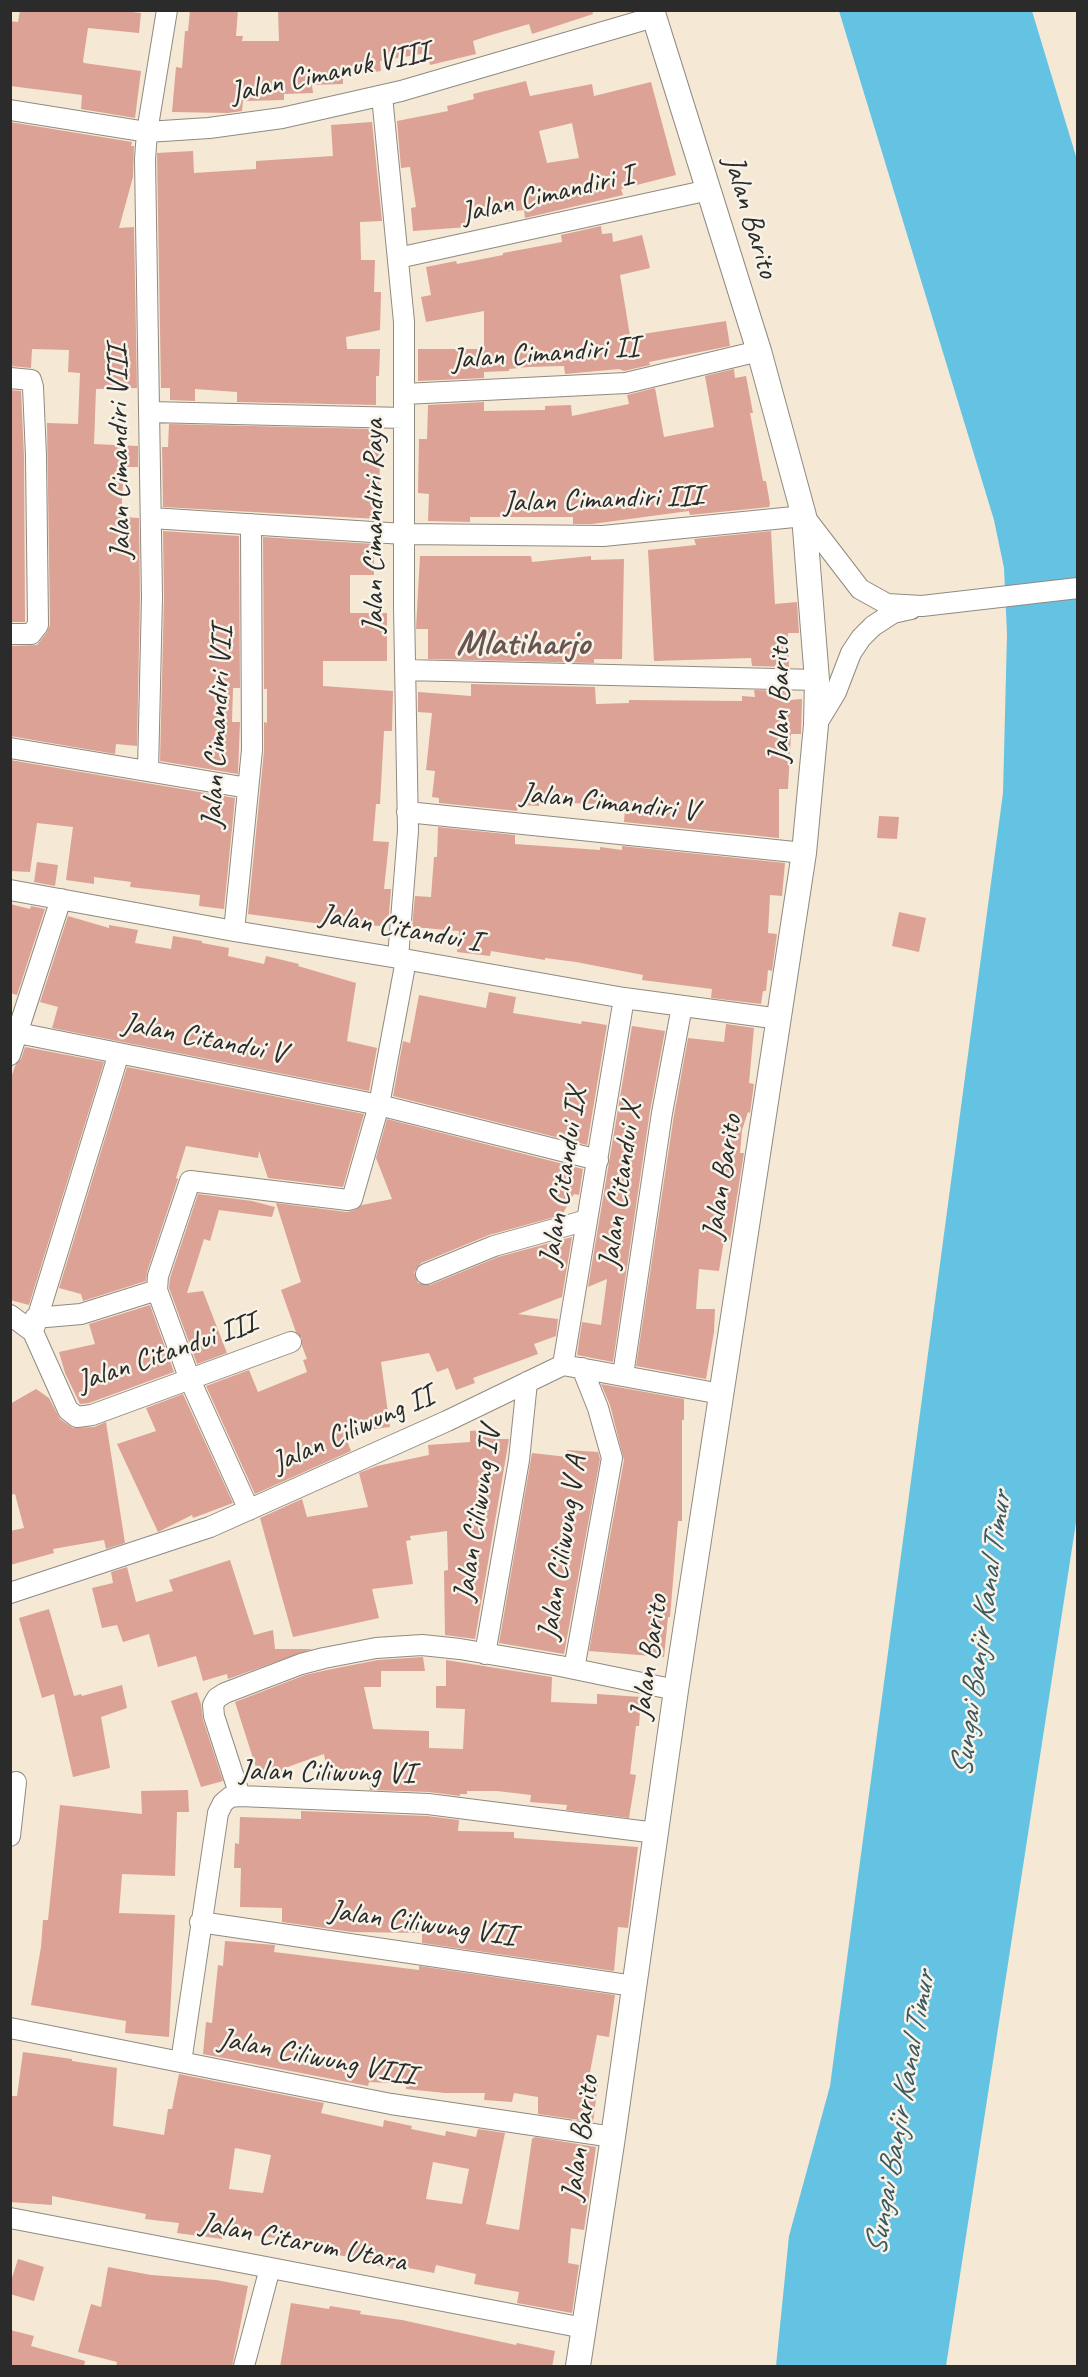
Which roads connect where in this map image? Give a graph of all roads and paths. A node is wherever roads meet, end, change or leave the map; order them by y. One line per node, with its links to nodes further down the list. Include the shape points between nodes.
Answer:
1 (167, 10): 5 (street, Jalan Cimandiri VIII)
2 (653, 14): 3 (street, Jalan Cimanuk VIII, via 525,56); 6 (street, Jalan Barito)
3 (382, 96): 5 (street, Jalan Cimanuk VIII, via 282,118); 7 (street, Jalan Cimandiri Raya)
4 (10, 110): 5 (street, Jalan Cimanuk VIII)
5 (147, 132): 11 (street, Jalan Cimandiri VIII)
6 (710, 190): 7 (street, Jalan Cimandiri I); 8 (street, Jalan Barito)
7 (398, 258): 10 (street, Jalan Cimandiri Raya, via 404,322)
8 (759, 351): 10 (street, Jalan Cimandiri II, via 626,383); 13 (street, Jalan Barito)
9 (10, 378): 19 (street, via 28,379 33,387 38,625 32,634)
10 (404, 394): 12 (street, Jalan Cimandiri Raya)
11 (149, 412): 12 (street); 14 (street, Jalan Cimandiri VIII)
12 (404, 418): 16 (street, Jalan Cimandiri Raya)
13 (804, 516): 16 (street, Jalan Cimandiri III, via 603,536); 18 (street, via 860,590 887,604); 21 (street, Jalan Barito)
14 (151, 518): 15 (street, Jalan Cimandiri III); 24 (street, Jalan Cimandiri VIII)
15 (251, 524): 16 (street, Jalan Cimandiri III); 25 (street, Jalan Cimandiri VII, via 252,738)
16 (404, 534): 20 (street, Jalan Cimandiri Raya)
17 (1077, 588): 18 (street)
18 (922, 606): 22 (street, via 893,613 861,638)
19 (10, 634)
20 (405, 670): 21 (street); 26 (street, Jalan Cimandiri Raya)
21 (817, 680): 22 (street, Jalan Barito)
22 (816, 725): 27 (street, Jalan Barito)
23 (10, 748): 24 (street)
24 (148, 771): 25 (street)
25 (248, 788): 30 (street, Jalan Cimandiri VII)
26 (407, 812): 27 (street, Jalan Cimandiri V); 31 (street, Jalan Cimandiri Raya)
27 (804, 853): 34 (street, Jalan Barito)
28 (10, 890): 29 (street, Jalan Citandui I)
29 (61, 899): 30 (street, Jalan Citandui I); 35 (street)
30 (234, 932): 31 (street, Jalan Citandui I)
31 (402, 959): 32 (street, Jalan Citandui I); 38 (street, Jalan Cimandiri Raya)
32 (624, 998): 33 (street, Jalan Citandui I); 39 (street, Jalan Citandui IX)
33 (682, 1006): 34 (street, Jalan Citandui I); 47 (street, Jalan Citandui X)
34 (780, 1019): 50 (street, Jalan Barito)
35 (18, 1033): 36 (street, Jalan Citandui V); 37 (street)
36 (119, 1053): 38 (street, Jalan Citandui V); 44 (street)
37 (10, 1055)
38 (379, 1105): 39 (street, Jalan Citandui V); 42 (street, Jalan Cimandiri Raya, via 354,1196 348,1200 190,1181 160,1268)
39 (598, 1160): 40 (street, Jalan Citandui IX)
40 (588, 1221): 41 (street, via 494,1246); 46 (street, Jalan Citandui IX)
41 (426, 1274)
42 (157, 1290): 44 (street); 48 (street)
43 (10, 1315): 44 (street, Jalan Citandui III)
44 (34, 1325): 48 (street, Jalan Citandui III, via 65,1404 77,1417)
45 (291, 1342): 48 (street, Jalan Citandui III)
46 (572, 1366): 47 (street); 49 (street, Jalan Ciliwung II); 54 (street, Jalan Ciliwung V A, via 598,1408 612,1458)
47 (622, 1375): 50 (street)
48 (190, 1380): 51 (street)
49 (526, 1382): 51 (street, Jalan Ciliwung II); 53 (street, Jalan Ciliwung IV, via 519,1460)
50 (721, 1394): 55 (street, Jalan Barito)
51 (249, 1509): 52 (street, Jalan Ciliwung II, via 210,1527)
52 (10, 1593)
53 (485, 1654): 54 (street); 57 (street, via 422,1645 376,1648 301,1664 225,1693 213,1705 214,1716)
54 (574, 1669): 55 (street)
55 (676, 1690): 58 (street, Jalan Barito)
56 (16, 1782): 59 (street)
57 (240, 1796): 58 (street, Jalan Ciliwung VI, via 428,1804); 60 (street, Jalan Ciliwung VI, via 230,1797 218,1813)
58 (656, 1833): 61 (street, Jalan Barito)
59 (10, 1836)
60 (201, 1922): 61 (street, Jalan Ciliwung VII); 63 (street, Jalan Ciliwung VI)
61 (634, 1986): 64 (street, Jalan Barito)
62 (10, 2028): 63 (street, Jalan Ciliwung VIII)
63 (181, 2062): 64 (street, Jalan Ciliwung VIII, via 391,2104)
64 (613, 2137): 67 (street, Jalan Barito)
65 (10, 2218): 66 (street, Jalan Citarum Utara)
66 (270, 2268): 67 (street, Jalan Citarum Utara); 68 (street)
67 (584, 2328): 69 (street, Jalan Barito)
68 (244, 2367)
69 (578, 2367)

